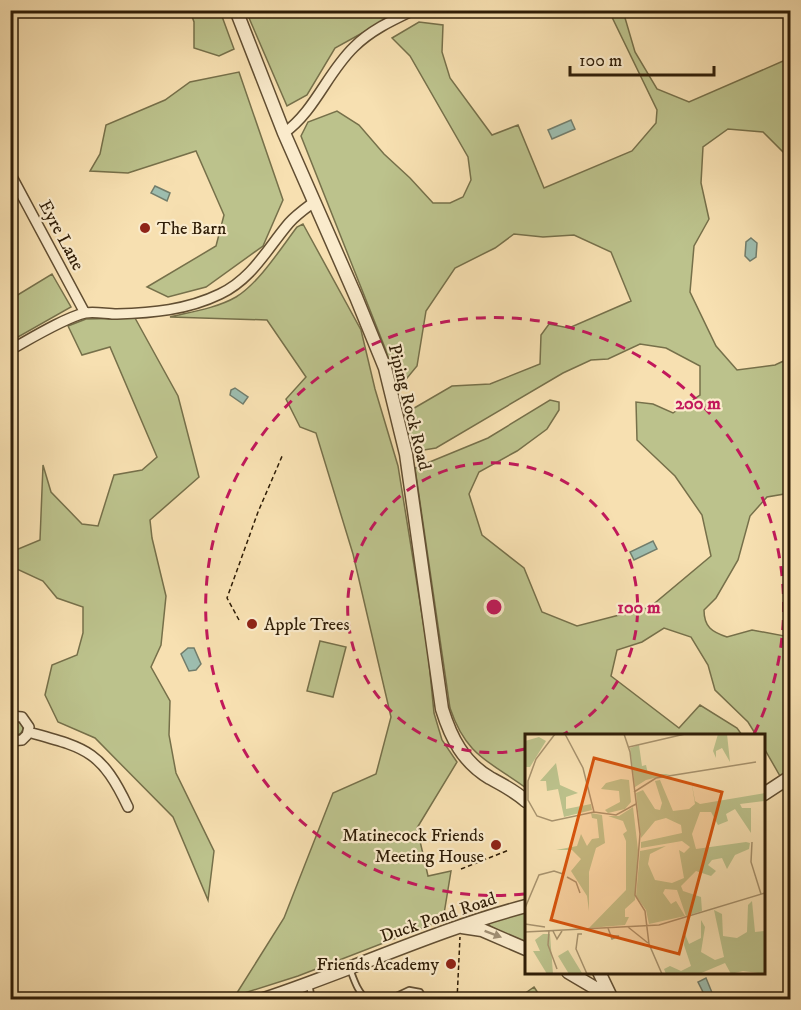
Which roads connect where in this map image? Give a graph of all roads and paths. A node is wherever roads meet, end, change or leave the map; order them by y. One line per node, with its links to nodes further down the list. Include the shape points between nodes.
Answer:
1 (236, 10): 3 (street, Piping Rock Road)
2 (414, 10): 3 (street, via 374,31 354,47 297,124)
3 (284, 133): 5 (street, Piping Rock Road)
4 (10, 173): 6 (street, Eyre Lane)
5 (314, 202): 6 (street, via 290,221 253,270 220,295 164,311); 15 (street, Piping Rock Road, via 388,379 406,454 442,710 450,736 468,760)
6 (85, 313): 7 (street)
7 (10, 350)
8 (283, 454): 9 (path, via 227,598)
9 (239, 620)
10 (10, 716): 11 (street, via 25,719)
11 (28, 732): 12 (street, via 22,740); 16 (street, via 87,751 110,772)
12 (10, 741)
13 (790, 777): 14 (street)
14 (765, 793)
15 (525, 800)
16 (128, 807)
17 (509, 850): 18 (path)
18 (461, 869)
19 (525, 906): 20 (street, Duck Pond Road)
20 (458, 927): 21 (street, one-way to 21, via 482,930); 22 (street, Duck Pond Road); 31 (path)
21 (525, 949)
22 (350, 969): 25 (street, Duck Pond Road); 28 (lane)
23 (571, 974): 32 (street)
24 (600, 974): 32 (street)
25 (309, 984): 26 (street, Duck Pond Road); 27 (lane)
26 (261, 999)
27 (312, 999)
28 (368, 999)
29 (387, 999): 30 (lane, via 409,990 420,992)
30 (425, 999)
31 (457, 999)
32 (613, 999)

